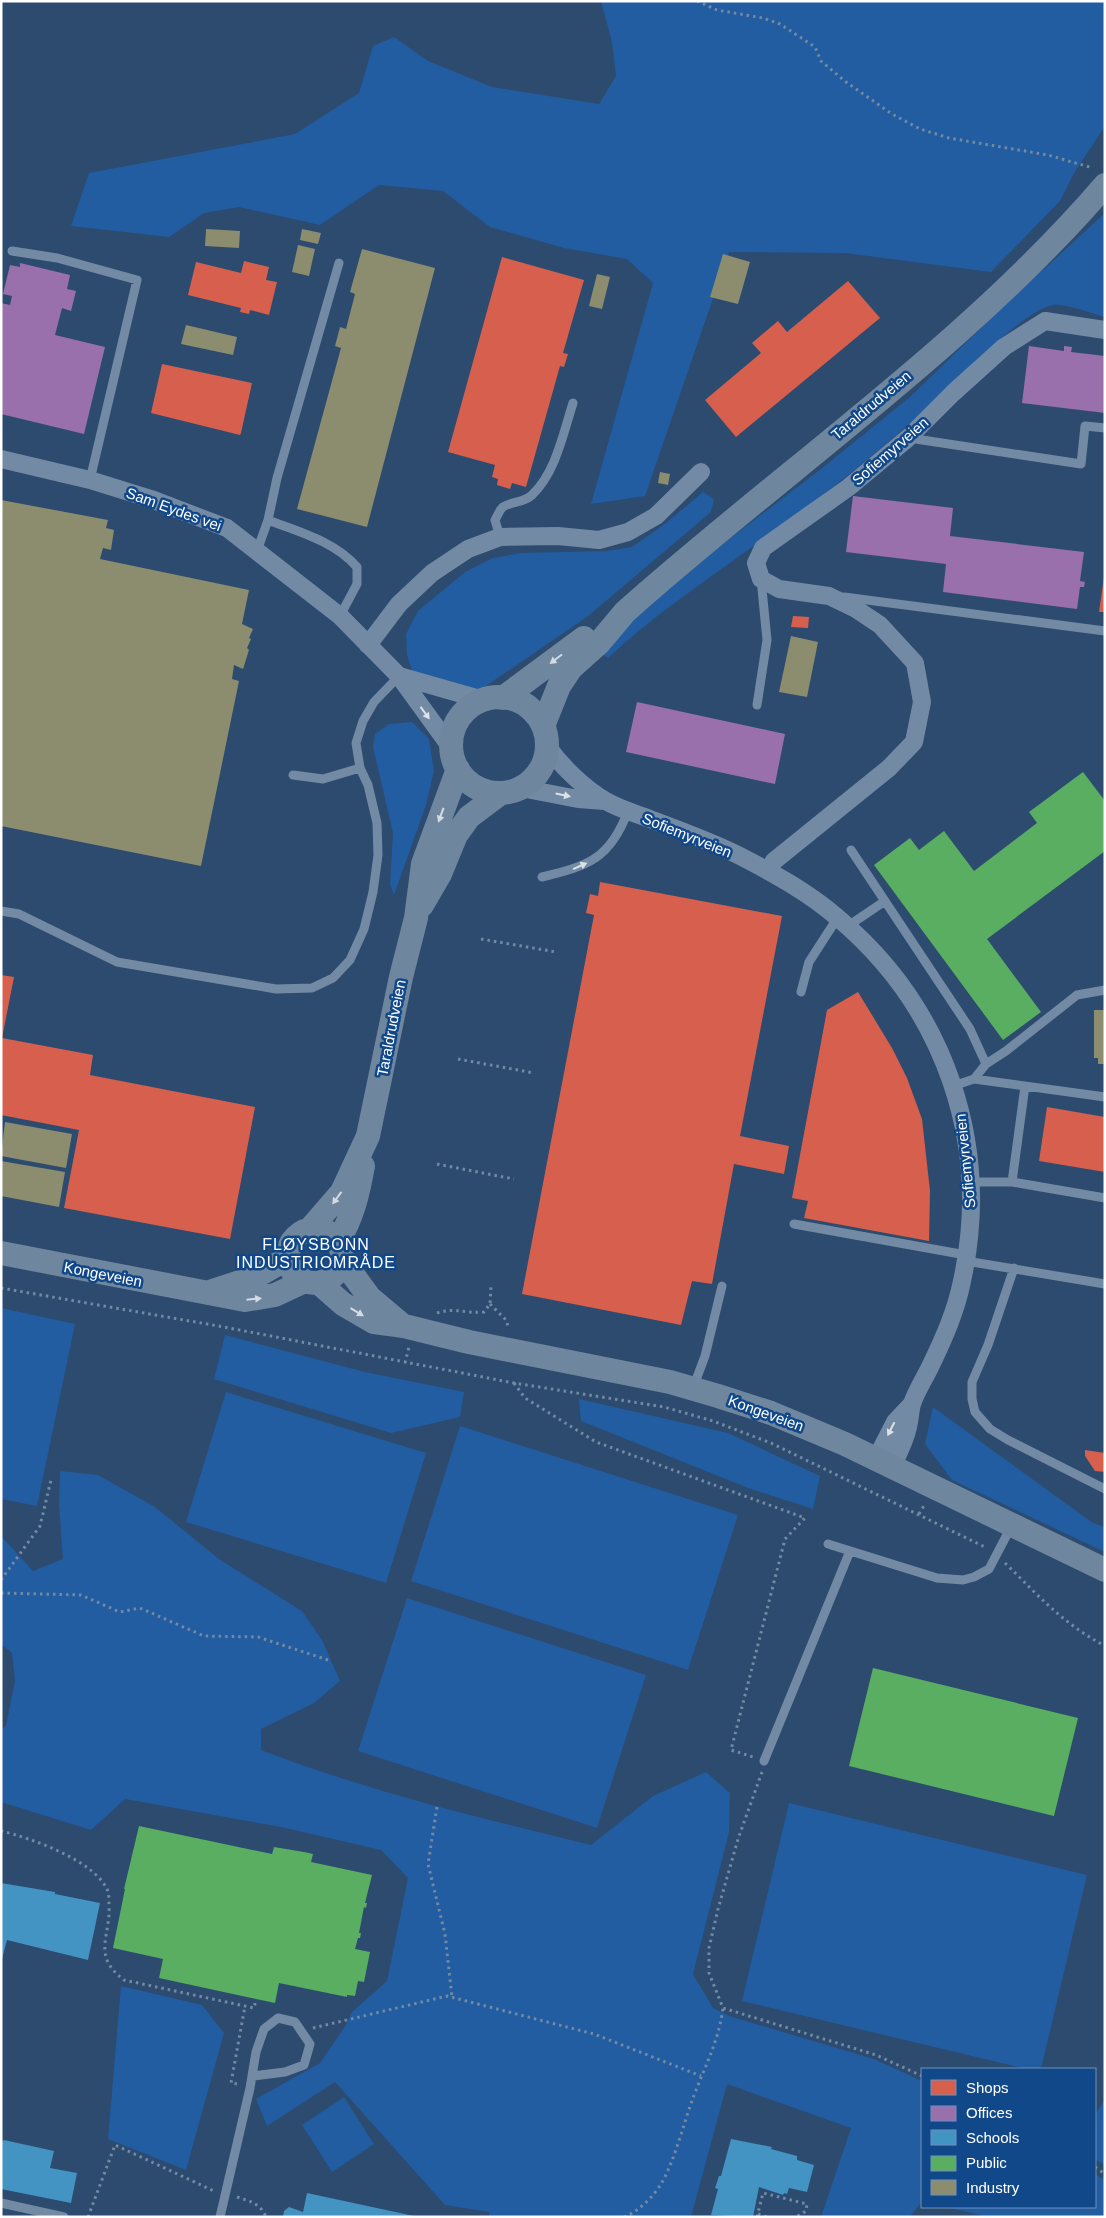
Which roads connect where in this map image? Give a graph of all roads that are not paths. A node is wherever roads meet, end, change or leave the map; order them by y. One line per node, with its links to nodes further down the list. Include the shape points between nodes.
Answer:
1 (1105, 185): 16 (main road, Taraldrudveien, via 1048,246 965,325)
2 (12, 251): 10 (lane, via 57,258 137,280)
3 (339, 263): 11 (lane, via 277,478)
4 (1105, 330): 7 (street, Sofiemyrveien, via 1045,321 1004,347)
5 (573, 403): 12 (lane, via 555,456 539,488 529,498 503,507 495,520)
6 (1105, 428): 7 (lane, via 1085,426 1081,464)
7 (908, 438): 14 (street, Sofiemyrveien, via 849,487 763,548 756,564)
8 (1, 459): 10 (street, Sam Eydes vei)
9 (700, 472): 12 (street, via 656,516 628,532 599,540 558,536)
10 (90, 480): 13 (street, Sam Eydes vei, via 151,498 227,528)
11 (268, 520): 13 (lane); 17 (lane, via 332,546 357,567 357,584)
12 (500, 537): 19 (street, via 468,549 432,573 399,604)
13 (258, 551): 17 (street, Sam Eydes vei)
14 (761, 579): 15 (street, via 780,589); 22 (lane, via 767,640)
15 (828, 596): 18 (lane); 31 (street, via 880,625 915,663 922,702 914,742 889,768 774,861)
16 (625, 612): 21 (main road, Taraldrudveien, one-way to 21); 23 (main road, Taraldrudveien, via 599,643 571,668 559,686)
17 (340, 616): 19 (street, Sam Eydes vei)
18 (1105, 631)
19 (368, 645): 20 (street, Sam Eydes vei)
20 (399, 676): 21 (street, Sam Eydes vei); 24 (street, Sam Eydes vei, one-way to 24); 25 (lane, via 374,702 363,721 356,743)
21 (493, 699): 23 (main road, via 513,700 527,706 538,717); 24 (main road, via 474,705 459,720 454,729)
22 (757, 705)
23 (545, 736): 27 (main road, via 541,770 530,782); 28 (street, Sofiemyrveien, via 569,772)
24 (455, 759): 27 (main road, via 468,782 480,789); 35 (main road, Taraldrudveien, one-way to 35, via 423,864)
25 (360, 768): 26 (lane, via 323,779); 34 (lane, via 368,785 377,823 378,854 373,892 364,929 350,960 333,978 312,988 276,989 117,962 19,914)
26 (293, 776)
27 (511, 791): 28 (street, Sofiemyrveien, one-way to 28); 35 (main road, Taraldrudveien, via 469,817 456,834 440,874)
28 (605, 801): 29 (street, Sofiemyrveien)
29 (628, 811): 31 (street, Sofiemyrveien, via 730,851); 32 (lane, one-way to 29, via 577,868 601,856)
30 (851, 850): 33 (lane)
31 (768, 871): 36 (street, Sofiemyrveien)
32 (542, 877)
33 (885, 901): 36 (lane); 39 (lane, via 970,1029)
34 (1, 911)
35 (416, 918): 44 (main road, Taraldrudveien)
36 (843, 922): 38 (lane, via 809,962); 41 (street, Sofiemyrveien, via 886,965 921,1012)
37 (1105, 990): 39 (lane, via 1077,995)
38 (801, 992)
39 (986, 1064): 40 (lane)
40 (974, 1079): 41 (lane); 42 (lane)
41 (953, 1086): 45 (street, Sofiemyrveien, via 962,1122)
42 (1025, 1086): 43 (lane); 46 (lane)
43 (1105, 1097)
44 (366, 1139): 49 (main road, Taraldrudveien, one-way to 49, via 342,1192); 50 (main road, Taraldrudveien, via 358,1196)
45 (970, 1182): 46 (lane); 53 (street, Sofiemyrveien)
46 (1012, 1182): 47 (lane)
47 (1105, 1198)
48 (794, 1224): 53 (lane)
49 (310, 1229): 50 (main road, via 326,1230); 52 (main road, via 293,1239)
50 (340, 1250): 55 (main road, via 336,1274 328,1280); 59 (main road, Kongeveien, via 370,1298)
51 (1, 1253): 58 (main road, Kongeveien)
52 (288, 1258): 55 (main road, via 294,1272); 58 (main road, Kongeveien, via 255,1277)
53 (966, 1258): 54 (lane); 61 (street, Sofiemyrveien, via 954,1311 912,1404 894,1422)
54 (1014, 1268): 56 (lane); 62 (lane, via 972,1382 975,1412 990,1429 1008,1440)
55 (312, 1282): 58 (main road, Kongeveien, one-way to 55, via 245,1300 263,1298); 59 (main road, Kongeveien, one-way to 59, via 374,1322)
56 (1105, 1284)
57 (722, 1286): 60 (lane, via 706,1356)
58 (206, 1293)
59 (407, 1333): 60 (main road, Kongeveien, via 447,1337)
60 (693, 1388): 61 (main road, Kongeveien, via 794,1422)
61 (884, 1463): 63 (main road, Kongeveien)
62 (1105, 1489)
63 (1012, 1525): 65 (lane, via 989,1569 964,1580 937,1578); 66 (main road, Kongeveien)
64 (828, 1544): 65 (lane)
65 (850, 1551): 67 (lane)
66 (1105, 1570)
67 (764, 1761)
68 (253, 2076): 68 (lane, via 285,2072 304,2065 310,2044 295,2022 278,2018 264,2029 256,2052); 71 (lane)
69 (1, 2203): 70 (lane)
70 (64, 2217)
71 (220, 2217)

